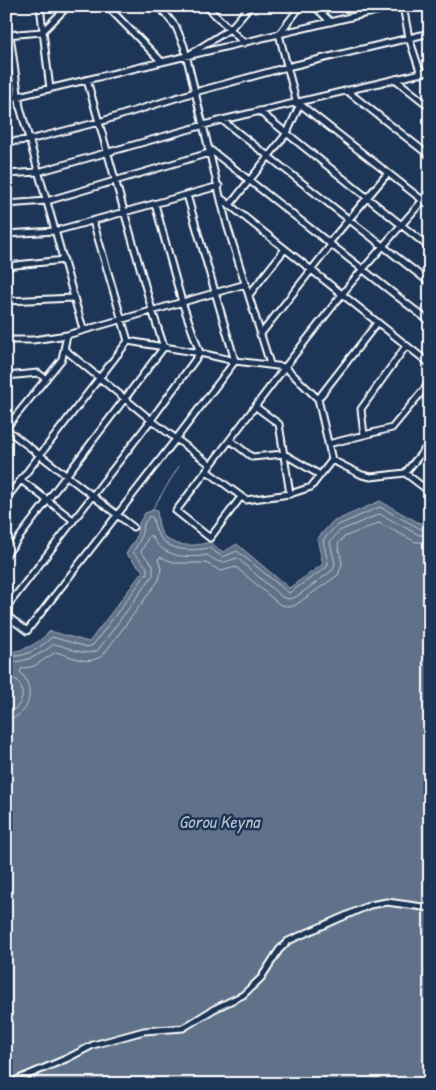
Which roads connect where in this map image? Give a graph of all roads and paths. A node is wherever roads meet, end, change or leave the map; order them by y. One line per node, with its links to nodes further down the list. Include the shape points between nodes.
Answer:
1 (40, 6): 15 (street)
2 (68, 6): 15 (street)
3 (107, 6): 22 (street)
4 (159, 6): 21 (street, via 176,27)
5 (206, 6): 14 (street)
6 (250, 6): 14 (street)
7 (301, 6): 17 (street)
8 (314, 6): 13 (street)
9 (362, 6): 12 (street)
10 (397, 6): 12 (street)
11 (403, 6): 19 (street)
12 (370, 13): 13 (street)
13 (331, 22): 17 (street)
14 (230, 29): 20 (street); 21 (street)
15 (42, 32): 18 (street); 28 (street)
16 (430, 33): 19 (street)
17 (279, 34): 20 (street); 23 (street)
18 (8, 35): 31 (street)
19 (409, 38): 23 (street); 25 (street)
20 (244, 43): 21 (street)
21 (186, 56): 22 (street); 30 (street)
22 (162, 62): 27 (street)
23 (287, 67): 30 (street); 33 (street)
24 (429, 73): 25 (street)
25 (420, 74): 26 (street)
26 (395, 79): 29 (street); 34 (street)
27 (87, 80): 28 (street); 37 (street)
28 (50, 89): 31 (street)
29 (346, 90): 33 (street); 45 (street)
30 (195, 92): 37 (street); 38 (street)
31 (18, 96): 32 (street); 40 (street)
32 (6, 99)
33 (298, 102): 35 (street); 39 (street); 47 (street)
34 (430, 107)
35 (259, 111): 36 (street); 39 (street)
36 (222, 120): 38 (street); 44 (street)
37 (98, 122): 40 (street); 43 (street)
38 (203, 125): 42 (street); 43 (street)
39 (286, 133): 44 (street); 54 (street)
40 (29, 140): 41 (street); 46 (street)
41 (6, 142)
42 (209, 151): 49 (street); 50 (street); 51 (street)
43 (107, 152): 46 (street); 50 (street)
44 (268, 156): 49 (street); 63 (street)
45 (430, 156)
46 (38, 172): 48 (street); 57 (street)
47 (388, 173): 54 (street); 56 (street)
48 (6, 174)
49 (249, 180): 60 (street); 68 (street)
50 (115, 182): 57 (street); 62 (street)
51 (219, 186): 53 (street); 55 (street)
52 (430, 192): 56 (street)
53 (187, 195): 59 (street); 78 (street)
54 (367, 198): 63 (street); 65 (street)
55 (222, 199): 60 (street); 77 (street)
56 (423, 200): 61 (street); 65 (street)
57 (47, 201): 58 (street); 66 (street)
58 (6, 204)
59 (155, 204): 62 (street); 83 (street)
60 (230, 205): 71 (street)
61 (430, 206)
62 (124, 212): 64 (street); 84 (street)
63 (349, 220): 68 (street); 69 (street)
64 (93, 221): 66 (street); 85 (street)
65 (401, 225): 69 (street); 70 (street)
66 (55, 231): 67 (street); 72 (street)
67 (6, 234)
68 (330, 244): 74 (street); 75 (street)
69 (383, 246): 74 (street); 76 (street)
70 (430, 248)
71 (285, 249): 75 (street); 79 (street)
72 (64, 260): 73 (street); 81 (street)
73 (6, 266)
74 (363, 269): 80 (street); 86 (street)
75 (311, 270): 80 (street); 90 (street)
76 (430, 283)
77 (246, 284): 78 (street); 79 (street)
78 (216, 292): 83 (street); 98 (street)
79 (249, 295): 90 (street)
80 (342, 295): 87 (street); 101 (street)
81 (74, 298): 82 (street); 88 (street)
82 (6, 301)
83 (182, 302): 84 (street); 96 (street)
84 (152, 310): 85 (street); 94 (street)
85 (121, 318): 88 (street); 92 (street)
86 (430, 322)
87 (377, 323): 93 (street); 107 (street)
88 (83, 329): 89 (street)
89 (67, 335): 91 (street); 95 (street)
90 (260, 335): 100 (street)
91 (6, 340)
92 (128, 341): 94 (street); 104 (street)
93 (406, 346): 99 (street); 111 (street, via 361,409)
94 (164, 347): 96 (street); 106 (street)
95 (64, 349): 103 (street, via 62,359); 104 (street)
96 (200, 353): 98 (street); 109 (street)
97 (430, 354): 99 (street)
98 (235, 360): 100 (street); 112 (street)
99 (427, 362)
100 (270, 364): 101 (street)
101 (285, 367): 107 (street); 108 (street)
102 (6, 376): 103 (street, via 38,373)
103 (46, 378): 110 (street)
104 (99, 379): 106 (street); 117 (street)
105 (430, 382): 111 (street, via 392,428)
106 (125, 399): 109 (street); 123 (street)
107 (318, 399): 115 (street)
108 (256, 407): 113 (street); 116 (street, via 279,424)
109 (151, 420): 112 (street); 127 (street)
110 (6, 429): 117 (street)
111 (364, 435): 115 (street)
112 (176, 439): 119 (street); 131 (street)
113 (230, 440): 116 (street, via 252,457); 119 (street)
114 (430, 443): 121 (street)
115 (328, 444): 118 (street)
116 (284, 454): 122 (street); 126 (street)
117 (40, 456): 123 (street); 124 (street)
118 (332, 460): 121 (street, via 362,475); 122 (street)
119 (211, 465): 120 (street)
120 (207, 471): 128 (street); 128 (street, via 176,511 210,538)
121 (405, 473): 125 (street)
122 (320, 475): 126 (street, via 311,487)
123 (66, 476): 127 (street); 130 (street)
124 (21, 480): 129 (street); 130 (street)
125 (430, 492)
126 (290, 494): 128 (street, via 246,500)
127 (92, 496): 131 (street); 132 (street)
128 (241, 497)
129 (6, 499)
130 (48, 501): 132 (street); 134 (street)
131 (117, 515): 133 (street); 136 (street, via 26,631)
132 (73, 520): 135 (street)
133 (133, 527)
134 (6, 555)
135 (6, 608)
136 (6, 615)
137 (430, 908): 138 (street, via 387,902 370,905 288,941 262,978 243,995 183,1028 144,1031 93,1045)
138 (19, 1081): 139 (street)
139 (7, 1084)

